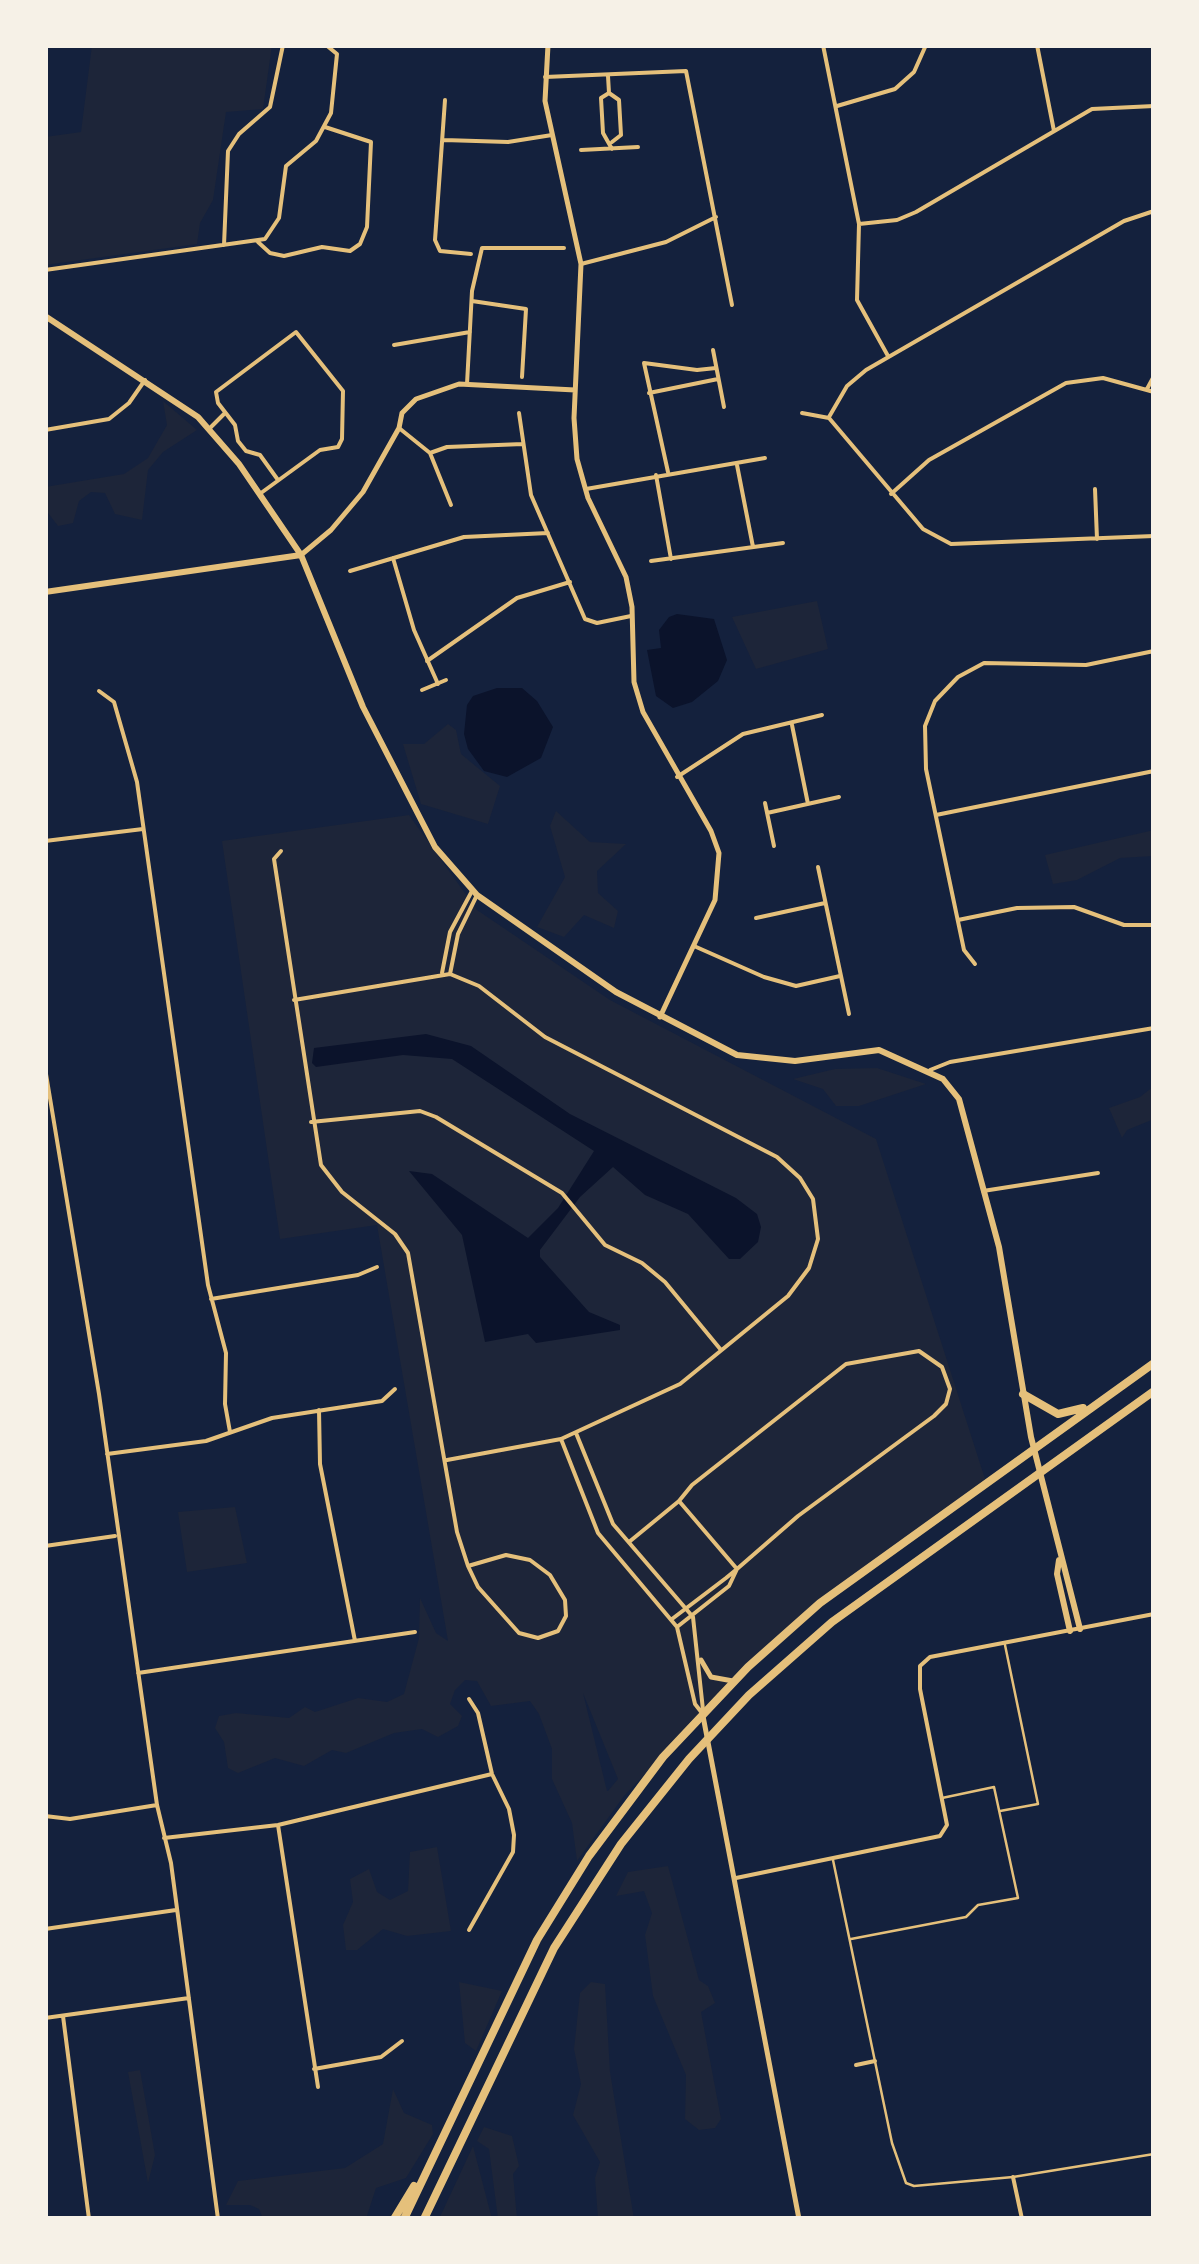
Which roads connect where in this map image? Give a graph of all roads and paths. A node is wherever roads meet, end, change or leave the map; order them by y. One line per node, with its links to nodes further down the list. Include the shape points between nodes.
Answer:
1 (283, 45): 25 (street, via 270,107 228,151)
2 (326, 45): 13 (street, via 336,55)
3 (548, 45): 8 (street)
4 (823, 45): 11 (street)
5 (926, 45): 11 (street, via 914,72 895,90)
6 (1036, 45): 14 (street)
7 (608, 74): 8 (street); 9 (street); 22 (street, via 686,71)
8 (545, 77): 15 (street)
9 (610, 92): 17 (street, via 602,98 602,116 603,134); 17 (street, via 619,100 621,135)
10 (444, 100): 16 (street)
11 (837, 106): 23 (street)
12 (1154, 106): 14 (street, via 1098,107)
13 (326, 126): 24 (street, via 286,166 276,226); 24 (street, via 367,139 372,147 360,244 350,251 322,247 284,256)
14 (1054, 131): 23 (street, via 916,212)
15 (552, 136): 16 (street); 28 (street)
16 (444, 140): 27 (street, via 434,240 440,252)
17 (612, 142): 19 (street)
18 (638, 147): 19 (street)
19 (612, 149): 20 (street)
20 (581, 150)
21 (1154, 211): 36 (street)
22 (716, 217): 28 (street, via 684,235); 31 (street)
23 (858, 224): 36 (street, via 858,300)
24 (258, 242): 25 (street)
25 (224, 246): 29 (street)
26 (564, 248): 30 (street, via 482,248)
27 (471, 254)
28 (582, 264): 43 (street)
29 (45, 270)
30 (472, 301): 33 (street); 38 (street, via 526,309)
31 (732, 305)
32 (45, 316): 41 (main road)
33 (470, 332): 34 (street); 42 (street)
34 (394, 345)
35 (713, 350): 37 (street)
36 (888, 356): 51 (street, via 846,386)
37 (716, 368): 40 (street); 46 (street, via 644,363)
38 (522, 376)
39 (1154, 376): 44 (street)
40 (718, 379): 46 (street); 47 (street)
41 (145, 380): 52 (main road); 54 (street, via 109,418)
42 (468, 384): 43 (street); 53 (street, via 416,399)
43 (575, 390): 63 (street, via 575,445)
44 (1147, 390): 45 (street); 65 (street, via 1104,378 1066,383 929,460)
45 (1154, 392)
46 (648, 393): 59 (street)
47 (724, 407)
48 (226, 413): 52 (street); 61 (street, via 238,441); 61 (street, via 215,397 220,385 288,334 300,334 343,391 342,438 338,447 320,450)
49 (519, 413): 55 (street)
50 (802, 413): 51 (street)
51 (829, 418): 65 (street)
52 (210, 428): 64 (main road)
53 (399, 428): 56 (street); 72 (street, via 357,501)
54 (45, 430)
55 (523, 444): 56 (street); 67 (street, via 531,495)
56 (430, 453): 66 (street)
57 (765, 458): 58 (street)
58 (737, 465): 59 (street); 71 (street)
59 (668, 472): 60 (street)
60 (656, 475): 63 (street); 74 (street)
61 (278, 480): 64 (street)
62 (1095, 488): 69 (street)
63 (586, 489): 79 (street, via 626,576)
64 (260, 494): 72 (main road)
65 (891, 494): 69 (street, via 923,528 952,544)
66 (450, 505)
67 (548, 533): 73 (street, via 464,537); 77 (street)
68 (1154, 536): 69 (street)
69 (1097, 539)
70 (783, 543): 71 (street)
71 (753, 547): 74 (street)
72 (301, 554): 78 (main road); 100 (main road, via 387,757 435,847)
73 (392, 558): 76 (street); 81 (street)
74 (671, 559): 75 (street)
75 (651, 561)
76 (350, 571)
77 (570, 582): 79 (street, via 585,620); 81 (street, via 517,598)
78 (45, 592)
79 (632, 616): 89 (street, via 638,696)
80 (1154, 651): 94 (street, via 1086,665 992,662 958,677 935,701 925,726)
81 (428, 662): 83 (street)
82 (446, 680): 83 (street)
83 (438, 684): 84 (street)
84 (422, 690)
85 (100, 691): 95 (street, via 114,702)
86 (822, 715): 87 (street)
87 (792, 725): 89 (street, via 743,734); 92 (street)
88 (1154, 770): 94 (street)
89 (677, 777): 105 (street, via 712,831 720,867 715,900)
90 (839, 798): 92 (street)
91 (765, 803): 93 (street)
92 (808, 804): 93 (street)
93 (767, 812): 97 (street)
94 (936, 814): 103 (street)
95 (143, 829): 96 (street); 120 (street)
96 (45, 841)
97 (774, 846)
98 (281, 851): 110 (street, via 274,859)
99 (818, 867): 101 (street)
100 (475, 893): 107 (street, via 450,932); 108 (street); 112 (main road)
101 (825, 904): 102 (street); 109 (street)
102 (756, 918)
103 (958, 920): 104 (street, via 1066,907 1124,926); 106 (street, via 964,950)
104 (1154, 925)
105 (694, 946): 109 (street, via 796,986); 112 (street)
106 (975, 964)
107 (442, 973): 108 (street); 110 (street)
108 (450, 974): 121 (street, via 479,986 545,1037 777,1157 800,1178 818,1222 809,1268 788,1296)
109 (840, 976): 111 (street)
110 (294, 1000): 116 (street)
111 (849, 1014)
112 (660, 1016): 115 (main road, via 737,1055 769,1062 878,1050)
113 (1154, 1028): 115 (street)
114 (45, 1068): 132 (street)
115 (930, 1070): 118 (main road, via 959,1099)
116 (311, 1122): 121 (street, via 420,1111 562,1193 605,1245 665,1282); 133 (street, via 321,1165 408,1253)
117 (1098, 1173): 118 (street)
118 (983, 1191): 124 (main road)
119 (377, 1267): 120 (street)
120 (210, 1299): 128 (street, via 226,1353)
121 (722, 1350): 129 (street, via 680,1384)
122 (1154, 1363): 126 (highway)
123 (394, 1389): 127 (street, via 382,1400)
124 (1023, 1394): 126 (highway, via 1062,1414); 131 (main road)
125 (1154, 1394): 134 (highway)
126 (1105, 1398): 131 (highway)
127 (318, 1410): 128 (street); 152 (street, via 320,1464)
128 (230, 1432): 132 (street)
129 (576, 1433): 130 (street); 135 (street)
130 (561, 1439): 133 (street); 136 (street)
131 (1034, 1449): 134 (main road); 156 (highway, via 840,1587)
132 (107, 1454): 138 (street)
133 (446, 1460): 142 (street)
134 (1040, 1472): 141 (main road); 159 (highway, via 832,1622)
135 (597, 1494): 136 (street); 139 (street)
136 (582, 1500): 147 (street, via 598,1532)
137 (679, 1500): 139 (street); 143 (street); 143 (street, via 846,1364 920,1351 942,1366 950,1389 946,1404)
138 (116, 1536): 140 (street); 155 (street)
139 (628, 1542): 144 (street)
140 (45, 1546)
141 (1060, 1558): 149 (main road); 151 (main road, via 1056,1574)
142 (468, 1566): 142 (street, via 506,1555 530,1560 565,1600 558,1631 538,1638 519,1633)
143 (736, 1569): 144 (street); 146 (street, via 729,1586)
144 (687, 1609): 146 (street); 147 (street)
145 (1154, 1614): 149 (street)
146 (693, 1617): 148 (street); 154 (street)
147 (672, 1618): 148 (street)
148 (677, 1628): 158 (street)
149 (1080, 1629): 151 (street)
150 (415, 1632): 152 (street)
151 (1070, 1632): 153 (street)
152 (354, 1642): 155 (street)
153 (1005, 1645): 161 (street, via 930,1657 920,1666); 163 (lane, via 1038,1804)
154 (701, 1660): 156 (street, via 711,1677); 158 (street)
155 (138, 1673): 162 (street)
156 (733, 1682): 158 (highway)
157 (469, 1699): 160 (street)
158 (703, 1714): 159 (street); 182 (highway, via 632,1796 556,1908)
159 (708, 1737): 168 (street); 184 (highway, via 634,1825 566,1926)
160 (492, 1774): 165 (street); 171 (street, via 509,1809 513,1852)
161 (942, 1798): 163 (lane, via 994,1787); 167 (street, via 947,1825 940,1836)
162 (157, 1805): 164 (street, via 70,1819); 166 (street)
163 (998, 1811): 172 (lane, via 1018,1898)
164 (45, 1816)
165 (278, 1825): 166 (street); 179 (street)
166 (164, 1838): 169 (street)
167 (832, 1858): 168 (street); 172 (lane)
168 (736, 1878): 189 (street)
169 (176, 1910): 170 (street); 173 (street)
170 (45, 1929)
171 (470, 1930)
172 (850, 1940): 177 (lane)
173 (189, 1998): 174 (street); 186 (street)
174 (63, 2016): 175 (street); 185 (street)
175 (45, 2018)
176 (402, 2041): 179 (street, via 381,2057)
177 (875, 2061): 178 (street); 183 (lane, via 906,2183)
178 (856, 2064)
179 (314, 2069): 180 (street)
180 (318, 2087)
181 (1154, 2154): 183 (lane)
182 (430, 2162): 187 (highway); 188 (highway)
183 (1013, 2177): 190 (street)
184 (425, 2217)
185 (89, 2219)
186 (218, 2219)
187 (394, 2219)
188 (404, 2219)
189 (799, 2219)
190 (1022, 2219)

